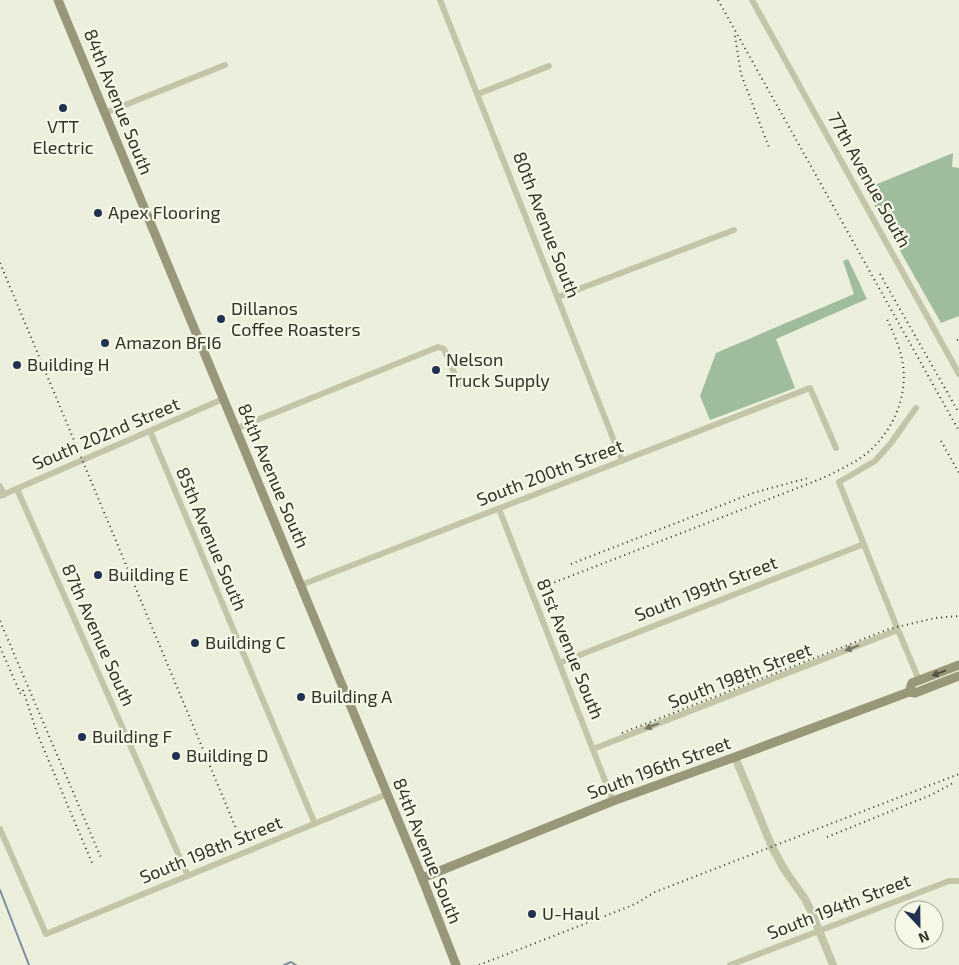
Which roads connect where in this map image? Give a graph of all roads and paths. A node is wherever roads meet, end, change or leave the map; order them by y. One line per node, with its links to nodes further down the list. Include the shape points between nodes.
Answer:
1 (58, 0): 7 (main road, 84th Avenue South)
2 (440, 0): 6 (street, 80th Avenue South)
3 (752, 0): 10 (street, 77th Avenue South)
4 (225, 65): 7 (street)
5 (548, 66): 6 (street)
6 (478, 94): 9 (street, 80th Avenue South)
7 (105, 113): 12 (main road, 84th Avenue South)
8 (734, 230): 9 (street)
9 (558, 297): 17 (street, 80th Avenue South)
10 (959, 374)
11 (459, 384): 14 (street, via 444,350 438,347)
12 (223, 400): 14 (main road, 84th Avenue South); 15 (street, South 202nd Street)
13 (916, 408): 22 (street, via 875,461 839,482)
14 (236, 429): 23 (main road, 84th Avenue South)
15 (150, 431): 19 (street, South 202nd Street); 34 (street, 85th Avenue South)
16 (836, 448): 17 (street, South 200th Street, via 810,388)
17 (622, 461): 21 (street, South 200th Street)
18 (0, 486): 20 (street)
19 (17, 489): 20 (street, South 202nd Street); 36 (street, 87th Avenue South)
20 (2, 496)
21 (499, 509): 23 (street, South 200th Street); 25 (street, 81st Avenue South)
22 (864, 544): 24 (street); 25 (street, South 199th Street)
23 (301, 586): 32 (main road, 84th Avenue South)
24 (898, 630): 28 (street); 30 (street, South 198th Street, one-way to 30)
25 (559, 663): 30 (street, 81st Avenue South)
26 (959, 665): 28 (main road, South 196th Street, one-way to 28)
27 (959, 676): 29 (main road, South 196th Street)
28 (919, 680): 29 (main road, South 196th Street, via 912,683)
29 (909, 692): 31 (main road, South 196th Street)
30 (593, 749): 33 (street, 81st Avenue South)
31 (735, 757): 33 (main road, South 196th Street); 39 (street, via 772,847 805,899)
32 (387, 794): 34 (street, South 198th Street); 37 (main road, 84th Avenue South)
33 (613, 801): 37 (main road, South 196th Street)
34 (315, 824): 36 (street, South 198th Street)
35 (0, 829): 36 (street, South 198th Street, via 46,934)
36 (188, 876)
37 (422, 878): 40 (main road, 84th Avenue South)
38 (959, 881): 39 (street, South 194th Street, via 949,880)
39 (820, 931): 41 (street, South 194th Street); 42 (street)
40 (456, 965)
41 (730, 965)
42 (834, 965)

